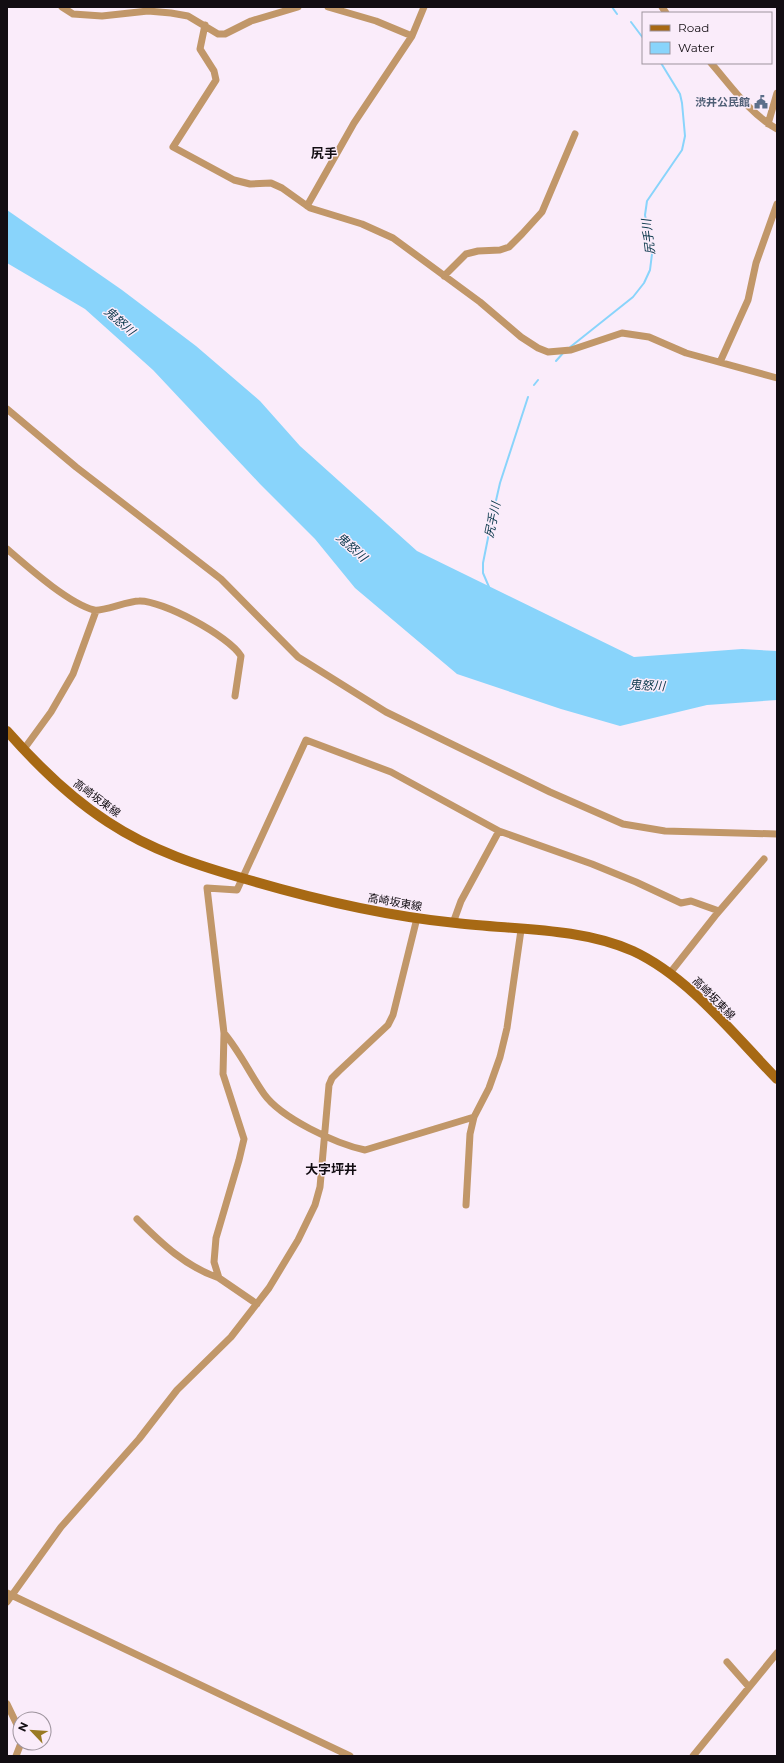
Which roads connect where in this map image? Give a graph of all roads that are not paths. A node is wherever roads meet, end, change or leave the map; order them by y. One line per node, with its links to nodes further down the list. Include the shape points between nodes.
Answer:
1 (62, 7): 5 (street, via 73,14 102,16 148,11 171,13 188,16)
2 (298, 7): 5 (street, via 251,21 225,34 218,34)
3 (328, 7): 6 (street, via 376,21)
4 (424, 7): 6 (street)
5 (205, 25): 13 (street, via 200,48 214,71 216,80 173,147 234,180 250,184 276,185)
6 (412, 36): 13 (street, via 354,123)
7 (712, 64): 9 (street, via 741,99)
8 (777, 93): 9 (street)
9 (768, 124): 10 (street)
10 (777, 129)
11 (575, 134): 14 (street, via 542,212 522,234 509,247 466,254)
12 (777, 204): 15 (street, via 756,263 748,300)
13 (307, 206): 14 (street, via 381,231)
14 (444, 276): 15 (street, via 530,343 548,352 571,350 622,333 649,337)
15 (720, 362): 16 (street)
16 (777, 378)
17 (7, 409): 24 (street, via 76,467 221,579 298,657 386,712 550,792 624,824 665,831)
18 (7, 550): 19 (street, via 78,603)
19 (96, 611): 20 (street, via 138,601 155,603 211,631 235,647 241,656); 22 (street, via 73,674 51,712)
20 (235, 696)
21 (7, 731): 22 (main road, 高崎坂東線)
22 (24, 749): 26 (main road, 高崎坂東線, via 68,793 110,823 177,858)
23 (499, 830): 26 (street, via 391,772 306,740); 27 (street, via 592,864 681,903 691,901); 29 (street, via 461,901)
24 (777, 834)
25 (764, 859): 27 (street)
26 (243, 878): 28 (main road, 高崎坂東線, via 326,901); 32 (street, via 237,890 207,888)
27 (719, 911): 31 (street)
28 (418, 918): 29 (main road, 高崎坂東線); 35 (street, via 388,1025 332,1078 329,1085)
29 (453, 923): 30 (main road, 高崎坂東線)
30 (521, 930): 31 (main road, 高崎坂東線, via 584,936 606,941 640,955); 34 (street, via 507,1028 500,1057 489,1088)
31 (670, 973): 33 (main road, 高崎坂東線)
32 (224, 1033): 35 (street, via 236,1047 265,1096 304,1126); 38 (street, via 223,1074 244,1139 216,1238 214,1262)
33 (777, 1078)
34 (474, 1117): 35 (street, via 364,1150 349,1147); 36 (street, via 468,1153)
35 (325, 1136): 39 (street, via 322,1176 315,1205 298,1240)
36 (466, 1205)
37 (137, 1219): 38 (street, via 153,1236 184,1261)
38 (219, 1278): 39 (street)
39 (257, 1304): 40 (street, via 231,1337 177,1390 106,1478 62,1527)
40 (8, 1597): 46 (street)
41 (777, 1653): 43 (street)
42 (727, 1662): 43 (street)
43 (749, 1687): 47 (street)
44 (7, 1704): 45 (street)
45 (12, 1714)
46 (350, 1756)
47 (693, 1756)

